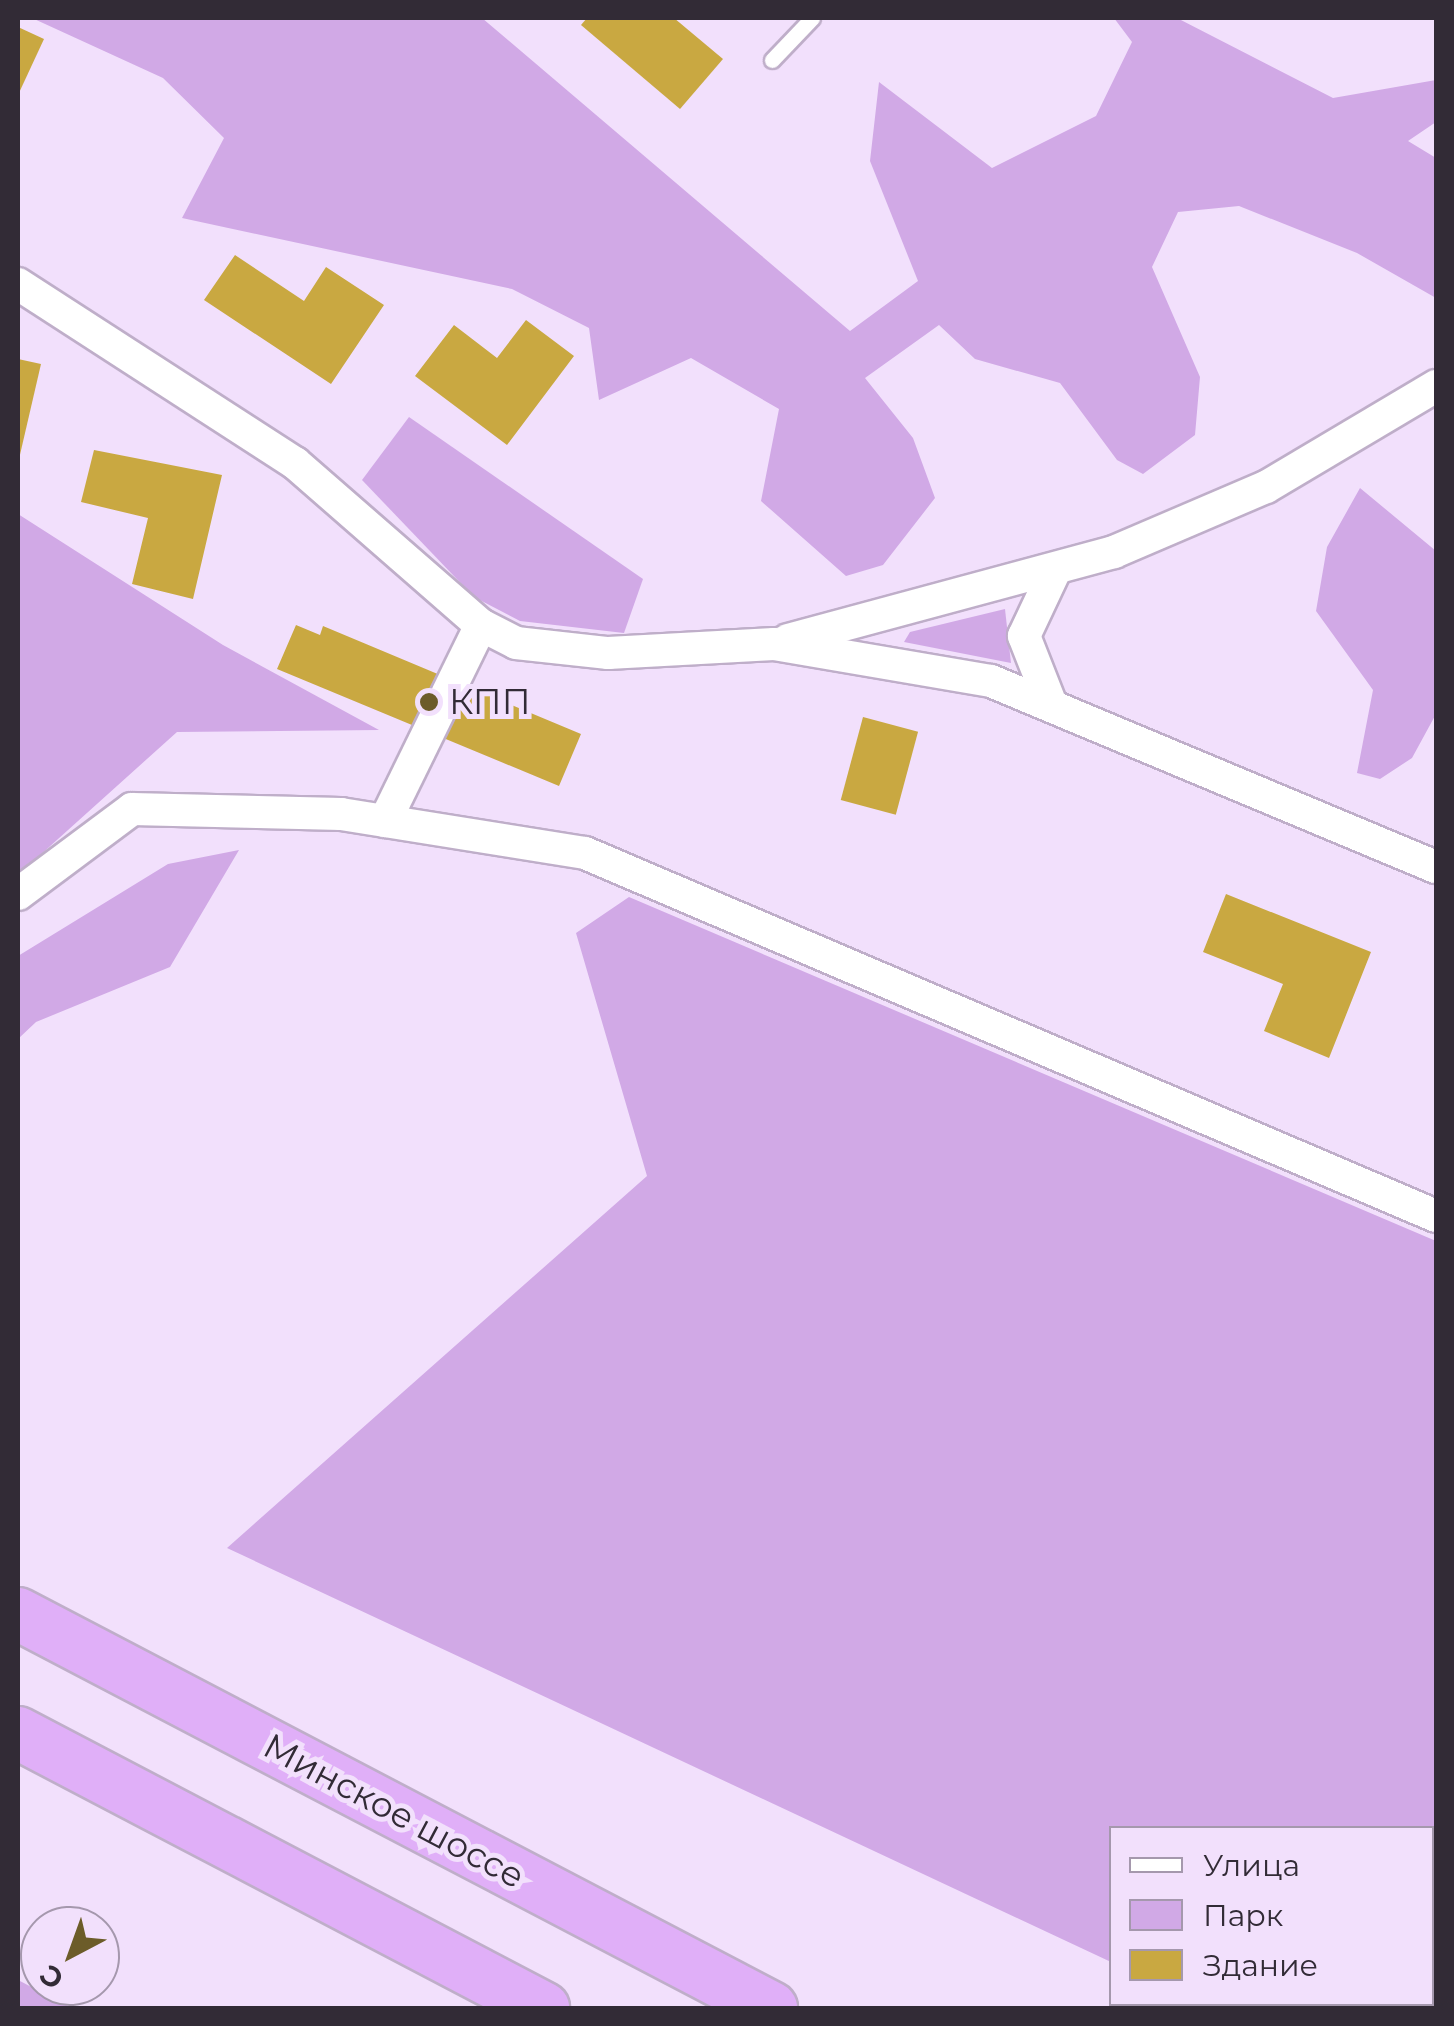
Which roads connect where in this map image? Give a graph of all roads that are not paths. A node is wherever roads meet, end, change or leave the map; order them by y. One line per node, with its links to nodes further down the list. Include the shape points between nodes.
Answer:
1 (812, 18): 2 (lane)
2 (772, 60)
3 (18, 284): 6 (street, via 295,464)
4 (1436, 386): 5 (street, via 1266,487)
5 (1055, 570): 7 (street); 8 (street, via 1024,636)
6 (480, 625): 7 (street, via 556,650); 9 (street)
7 (774, 644): 8 (street, via 913,662)
8 (1050, 702): 10 (street)
9 (384, 821): 11 (street, via 281,808 132,809); 12 (street, via 546,845 632,870)
10 (1436, 868)
11 (18, 894)
12 (1436, 1216)
13 (18, 1614): 16 (highway, Минское шоссе)
14 (18, 1732): 15 (highway)
15 (543, 2008)
16 (771, 2008)

